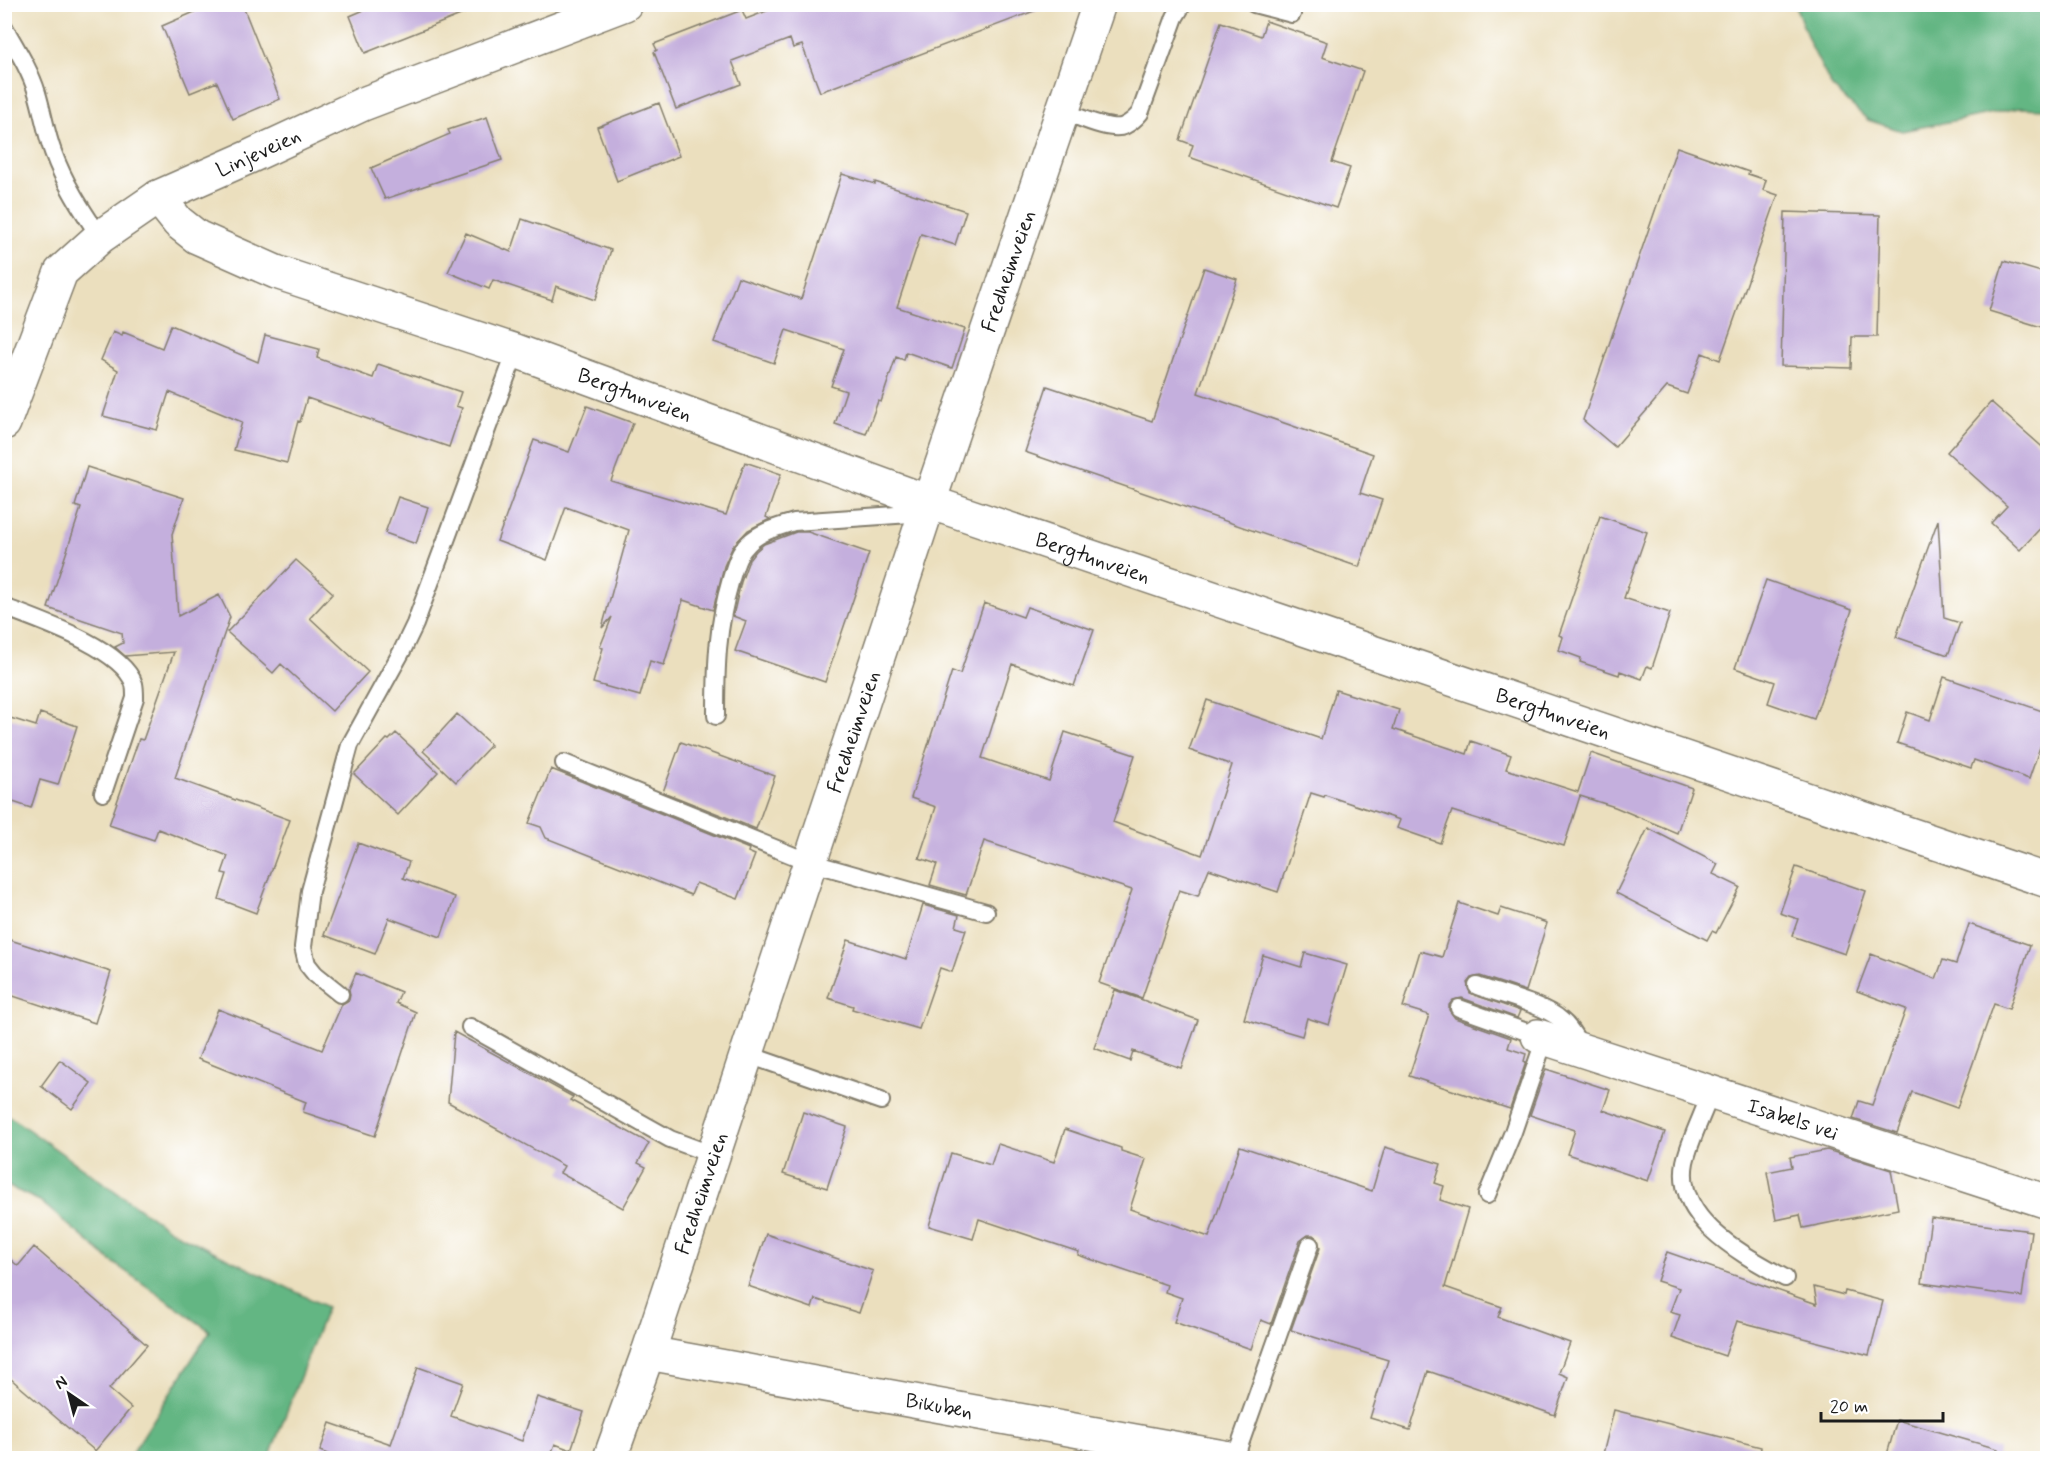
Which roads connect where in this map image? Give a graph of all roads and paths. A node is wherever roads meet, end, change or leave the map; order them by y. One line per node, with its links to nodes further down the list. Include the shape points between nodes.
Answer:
1 (625, 4): 8 (street, Linjeveien, via 363,104)
2 (1099, 4): 7 (street, Fredheimveien)
3 (1183, 4): 7 (lane, via 1135,119 1117,127)
4 (1254, 4): 5 (lane)
5 (1292, 14)
6 (4, 27): 9 (lane, via 30,75 63,176)
7 (1062, 111): 12 (street, Fredheimveien)
8 (158, 197): 9 (street, Linjeveien); 10 (street, Bergtunveien, via 196,237 234,254 276,272)
9 (100, 237): 11 (street, Linjeveien, via 61,272)
10 (516, 351): 12 (street, Bergtunveien); 21 (lane, via 415,624 350,745 313,879 303,947 307,964)
11 (4, 423)
12 (927, 507): 14 (lane, via 794,522 750,541 741,551 722,608 716,655); 17 (street, Fredheimveien); 18 (street, Bergtunveien)
13 (4, 607): 16 (lane, via 97,646 131,678 135,698)
14 (716, 716)
15 (564, 763): 17 (lane)
16 (103, 793)
17 (809, 862): 19 (lane); 26 (street, Fredheimveien)
18 (2048, 881)
19 (986, 912)
20 (1477, 986): 25 (lane, via 1549,1011 1570,1029)
21 (340, 994)
22 (1459, 1008): 24 (lane)
23 (470, 1027): 29 (lane, via 670,1139)
24 (1541, 1037): 25 (street, Isabels vei); 30 (lane, via 1513,1132)
25 (1583, 1051): 27 (street, Isabels vei)
26 (746, 1054): 28 (lane); 29 (street, Fredheimveien)
27 (1712, 1092): 31 (street, Isabels vei); 33 (lane, via 1685,1163 1691,1202 1715,1234)
28 (881, 1101)
29 (713, 1155): 34 (street, Fredheimveien)
30 (1487, 1195)
31 (2048, 1202)
32 (1310, 1245): 37 (lane)
33 (1785, 1278)
34 (648, 1353): 35 (street, Fredheimveien); 36 (street, Bikuben)
35 (610, 1458)
36 (1229, 1458)
37 (1234, 1458)

